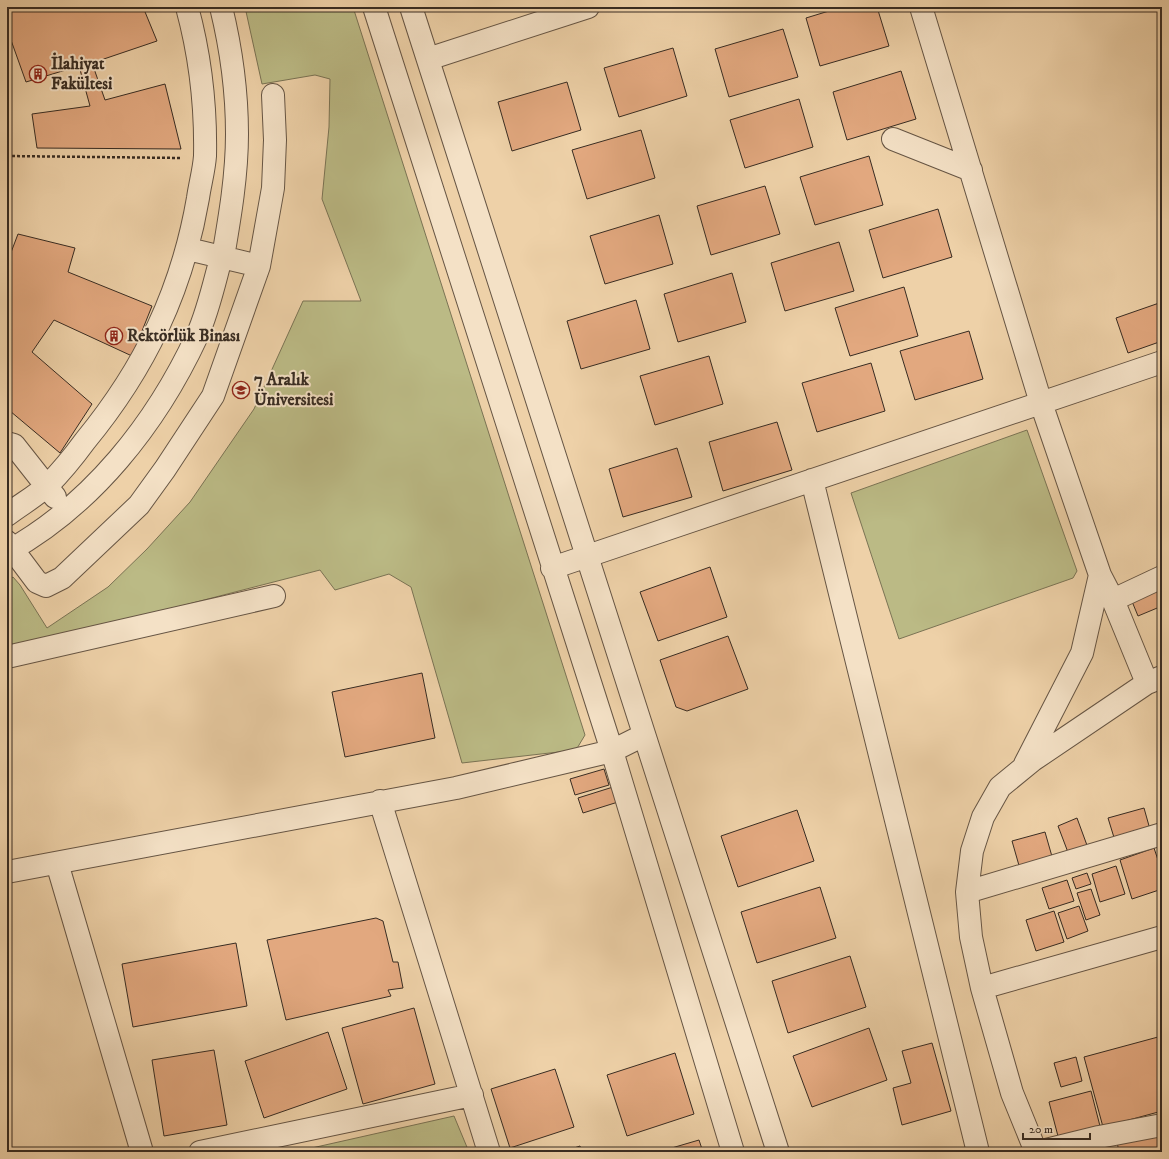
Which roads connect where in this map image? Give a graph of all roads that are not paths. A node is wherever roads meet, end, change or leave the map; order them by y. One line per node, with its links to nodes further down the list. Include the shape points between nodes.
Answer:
1 (187, 7): 11 (street, via 196,38 204,102 205,158)
2 (222, 7): 12 (street, via 234,71 237,133 233,196)
3 (374, 7): 23 (street)
4 (411, 7): 7 (street)
5 (588, 7): 7 (street)
6 (921, 7): 10 (street)
7 (428, 59): 22 (street)
8 (272, 95): 13 (street, via 275,140 273,188)
9 (893, 139): 10 (street)
10 (971, 170): 15 (street)
11 (188, 249): 12 (street); 18 (street, via 151,345 128,385 108,413)
12 (223, 257): 13 (street); 19 (street, via 197,335 173,382 125,452 101,480)
13 (259, 266): 21 (street, via 213,396 138,505 62,578 46,586 37,582)
14 (1162, 362): 15 (street)
15 (1041, 403): 17 (street); 24 (street)
16 (7, 442): 18 (street, via 14,445)
17 (812, 480): 22 (street); 47 (street)
18 (47, 485): 19 (street); 20 (street)
19 (65, 511): 21 (street, via 55,520)
20 (7, 516)
21 (9, 547)
22 (586, 556): 23 (street); 30 (street)
23 (552, 568): 31 (street)
24 (1100, 575): 27 (street); 32 (street, via 1082,653)
25 (1162, 577): 27 (street)
26 (274, 596): 28 (street)
27 (1113, 600): 29 (street)
28 (7, 657)
29 (1155, 680): 32 (street)
30 (644, 735): 31 (street); 46 (street)
31 (612, 751): 33 (street, via 456,788); 45 (street)
32 (1022, 769): 37 (street, via 1000,787 983,817 972,851)
33 (380, 802): 35 (street); 40 (street)
34 (1162, 834): 37 (street)
35 (57, 863): 36 (street); 42 (street)
36 (7, 872)
37 (967, 892): 39 (street, via 971,937)
38 (1162, 937): 39 (street)
39 (982, 988): 48 (street, via 1012,1092)
40 (472, 1095): 43 (street); 44 (street)
41 (1162, 1125): 48 (street)
42 (142, 1152)
43 (200, 1152)
44 (489, 1152)
45 (733, 1152)
46 (778, 1152)
47 (978, 1152)
48 (1037, 1152)

